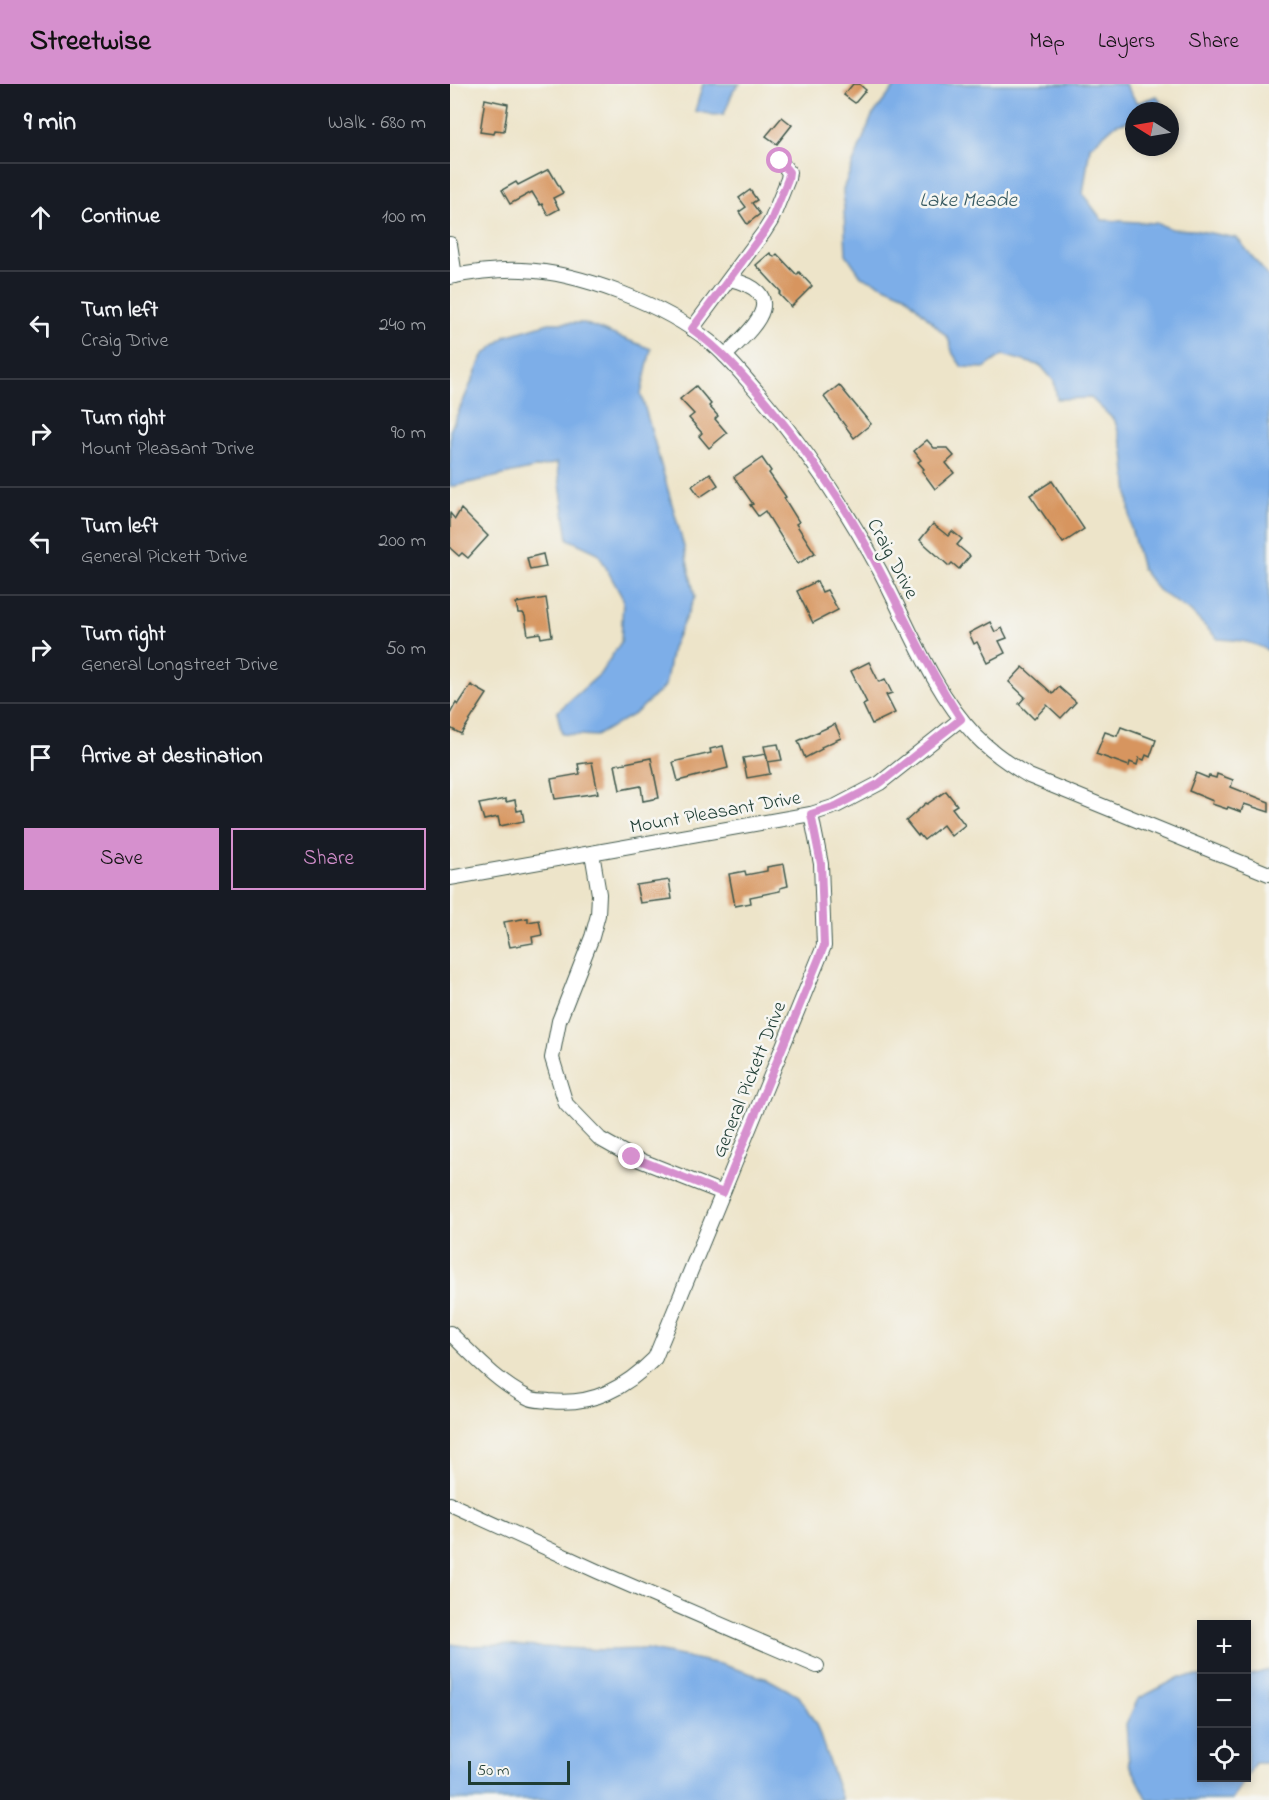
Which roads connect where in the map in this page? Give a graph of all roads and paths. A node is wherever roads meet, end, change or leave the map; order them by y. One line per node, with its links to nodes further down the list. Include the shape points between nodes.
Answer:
1 (780, 161): 4 (street, via 789,172 788,179 771,221)
2 (450, 244): 3 (street)
3 (453, 276): 5 (street, Craig Drive, via 503,269 550,273 635,298)
4 (730, 279): 5 (street); 6 (street, via 758,293 763,312)
5 (692, 329): 6 (street, Craig Drive)
6 (725, 356): 7 (street, Craig Drive, via 812,460 842,505 925,661)
7 (961, 719): 8 (street, Mount Pleasant Drive, via 880,783); 10 (street, Craig Drive, via 987,747 1029,776)
8 (811, 814): 9 (street, Mount Pleasant Drive); 12 (street, General Pickett Drive, via 821,864 824,946)
9 (592, 853): 11 (street, Mount Pleasant Drive); 12 (street, via 598,915 559,1021 552,1058 566,1104 600,1139 632,1157)
10 (1269, 874)
11 (450, 878)
12 (723, 1193): 13 (street, General Pickett Drive, via 655,1358 636,1377 606,1395 566,1403 529,1399 499,1380)
13 (450, 1333)
14 (450, 1504): 15 (street)
15 (817, 1666)

